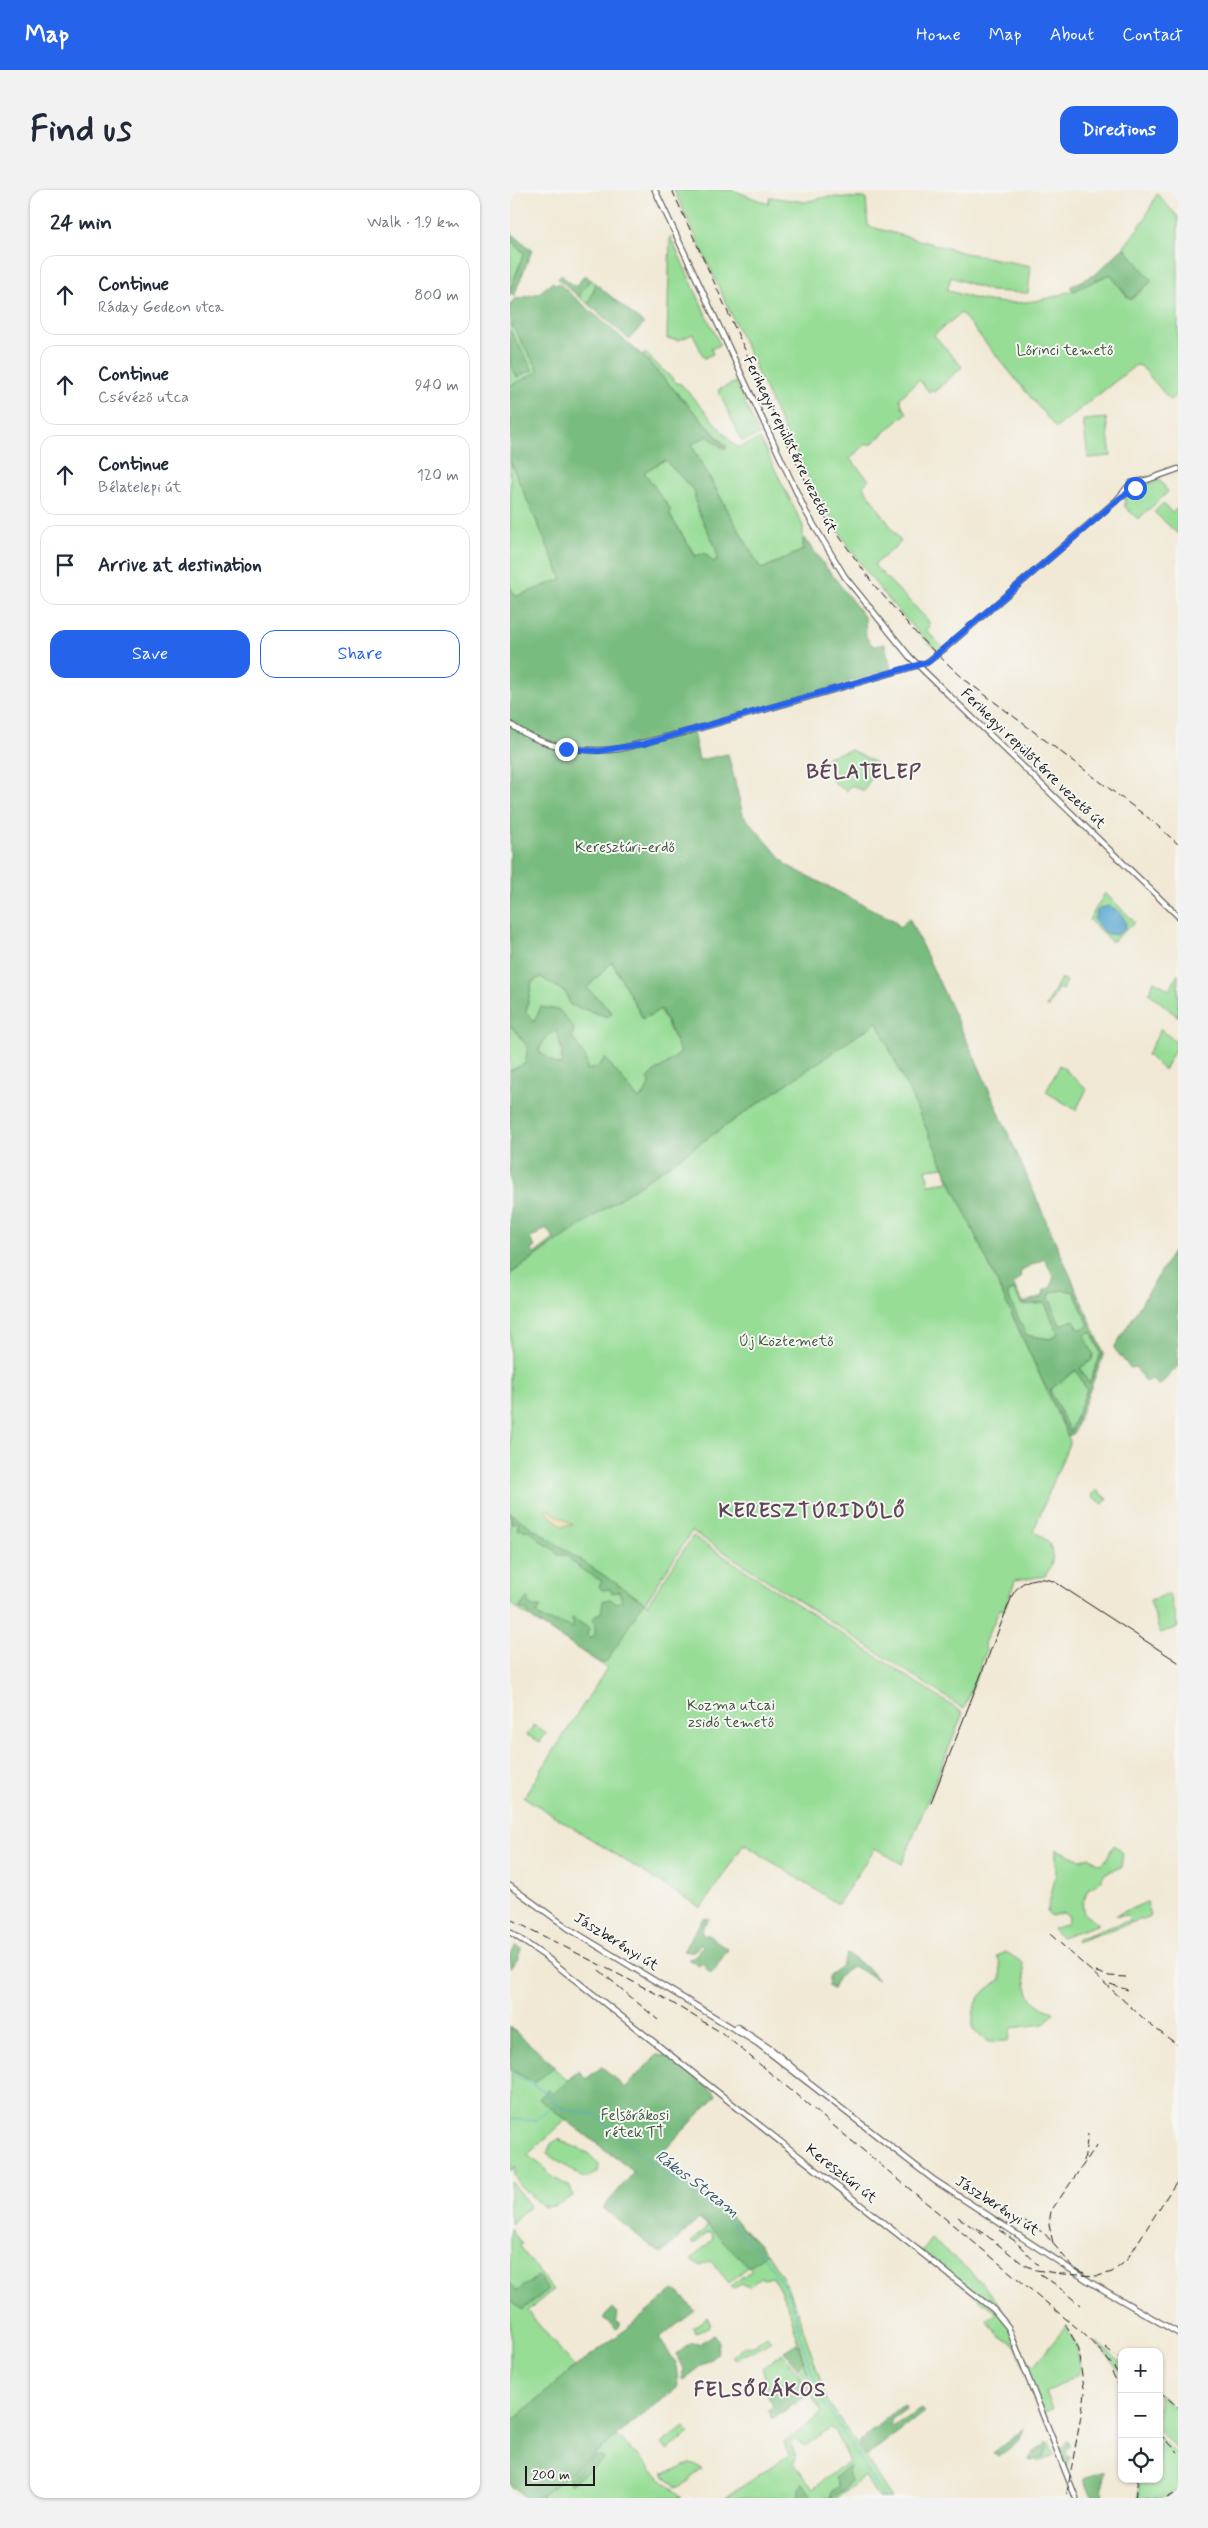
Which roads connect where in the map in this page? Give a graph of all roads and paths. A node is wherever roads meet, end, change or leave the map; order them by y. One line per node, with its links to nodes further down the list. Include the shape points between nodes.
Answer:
1 (655, 190): 7 (main road, Ferihegyi repülőtérre vezető út, bridge, via 788,477 814,526 860,598 909,656)
2 (1178, 469): 4 (main road)
3 (1136, 476): 4 (main road)
4 (1145, 481): 5 (main road); 5 (main road, via 1131,483)
5 (1120, 498): 6 (main road, bridge, via 944,649 922,664 643,744 606,750 556,747)
6 (510, 724)
7 (1178, 916)
8 (510, 1886): 10 (main road, Jászberényi út, via 568,1928 762,2047 934,2180 1085,2279)
9 (510, 1932): 11 (main road, Keresztúri út, via 998,2313 1008,2327)
10 (1178, 2334)
11 (1076, 2498)

